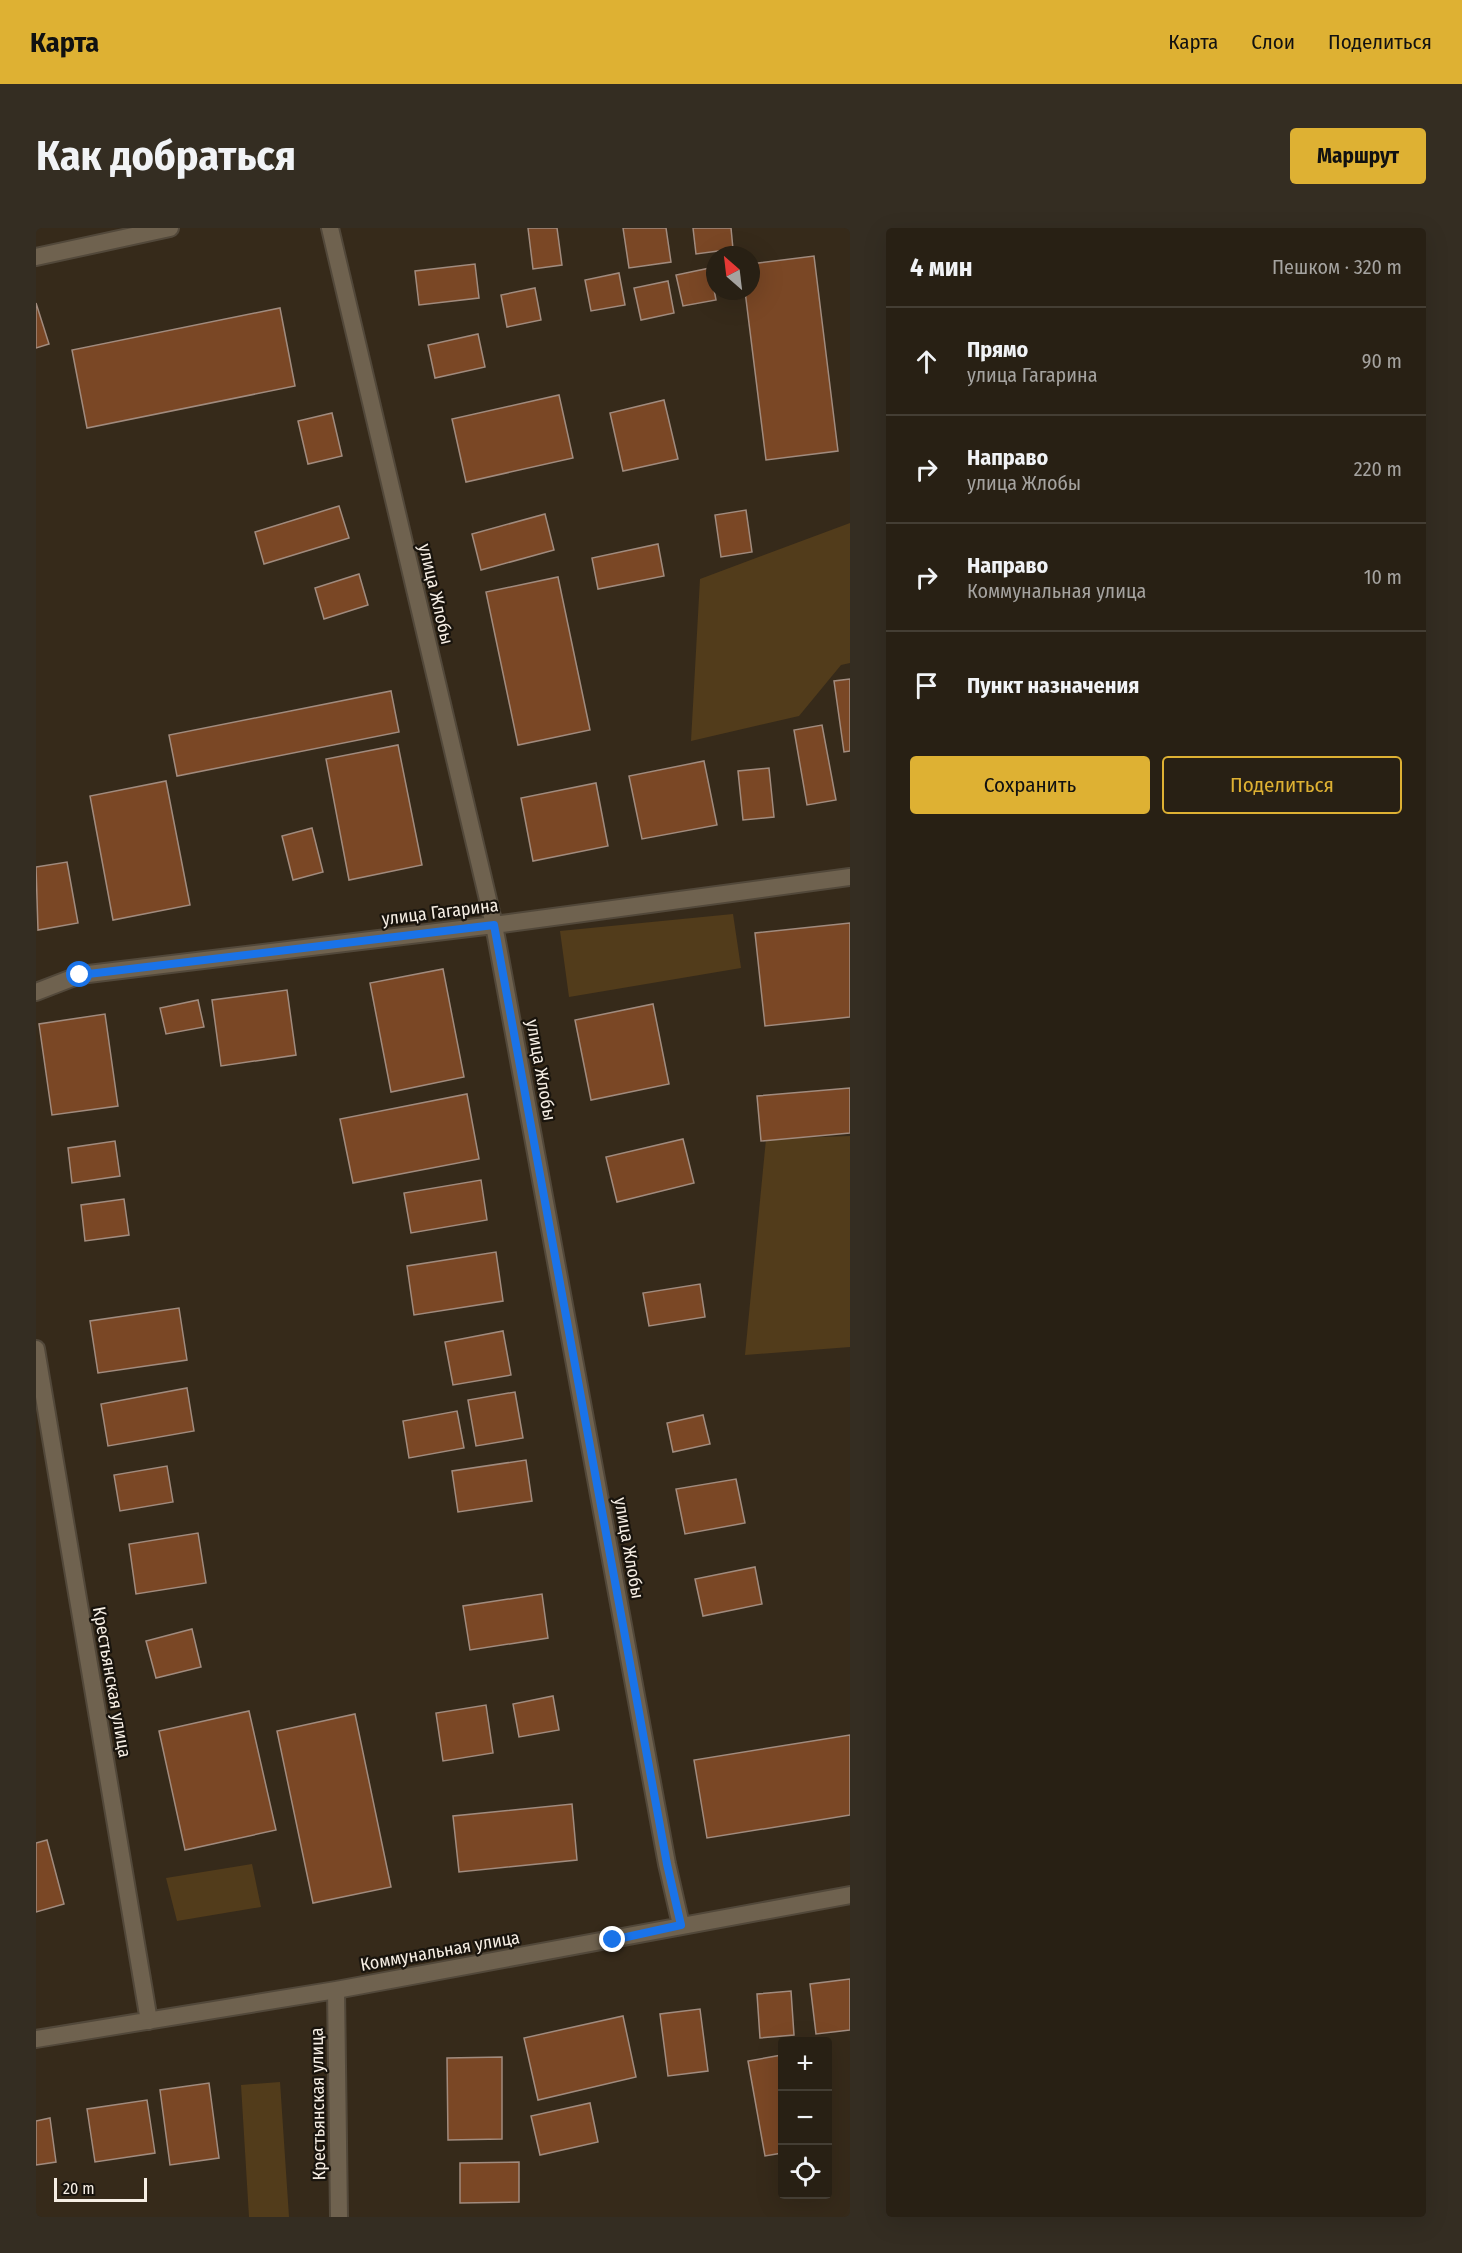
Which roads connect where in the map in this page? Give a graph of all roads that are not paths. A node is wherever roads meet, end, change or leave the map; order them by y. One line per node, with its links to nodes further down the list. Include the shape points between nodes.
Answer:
1 (170, 228): 3 (street)
2 (330, 228): 5 (street, улица Жлобы)
3 (36, 257)
4 (850, 877): 5 (street, улица Гагарина)
5 (494, 925): 6 (street, улица Гагарина, via 80,975); 9 (street, улица Жлобы)
6 (36, 992)
7 (36, 1349): 11 (street, Крестьянская улица)
8 (850, 1895): 9 (street, Коммунальная улица)
9 (681, 1925): 10 (street, Коммунальная улица)
10 (336, 1990): 11 (street, Коммунальная улица); 13 (street, Крестьянская улица)
11 (149, 2021): 12 (street, Коммунальная улица)
12 (36, 2039)
13 (339, 2217)

